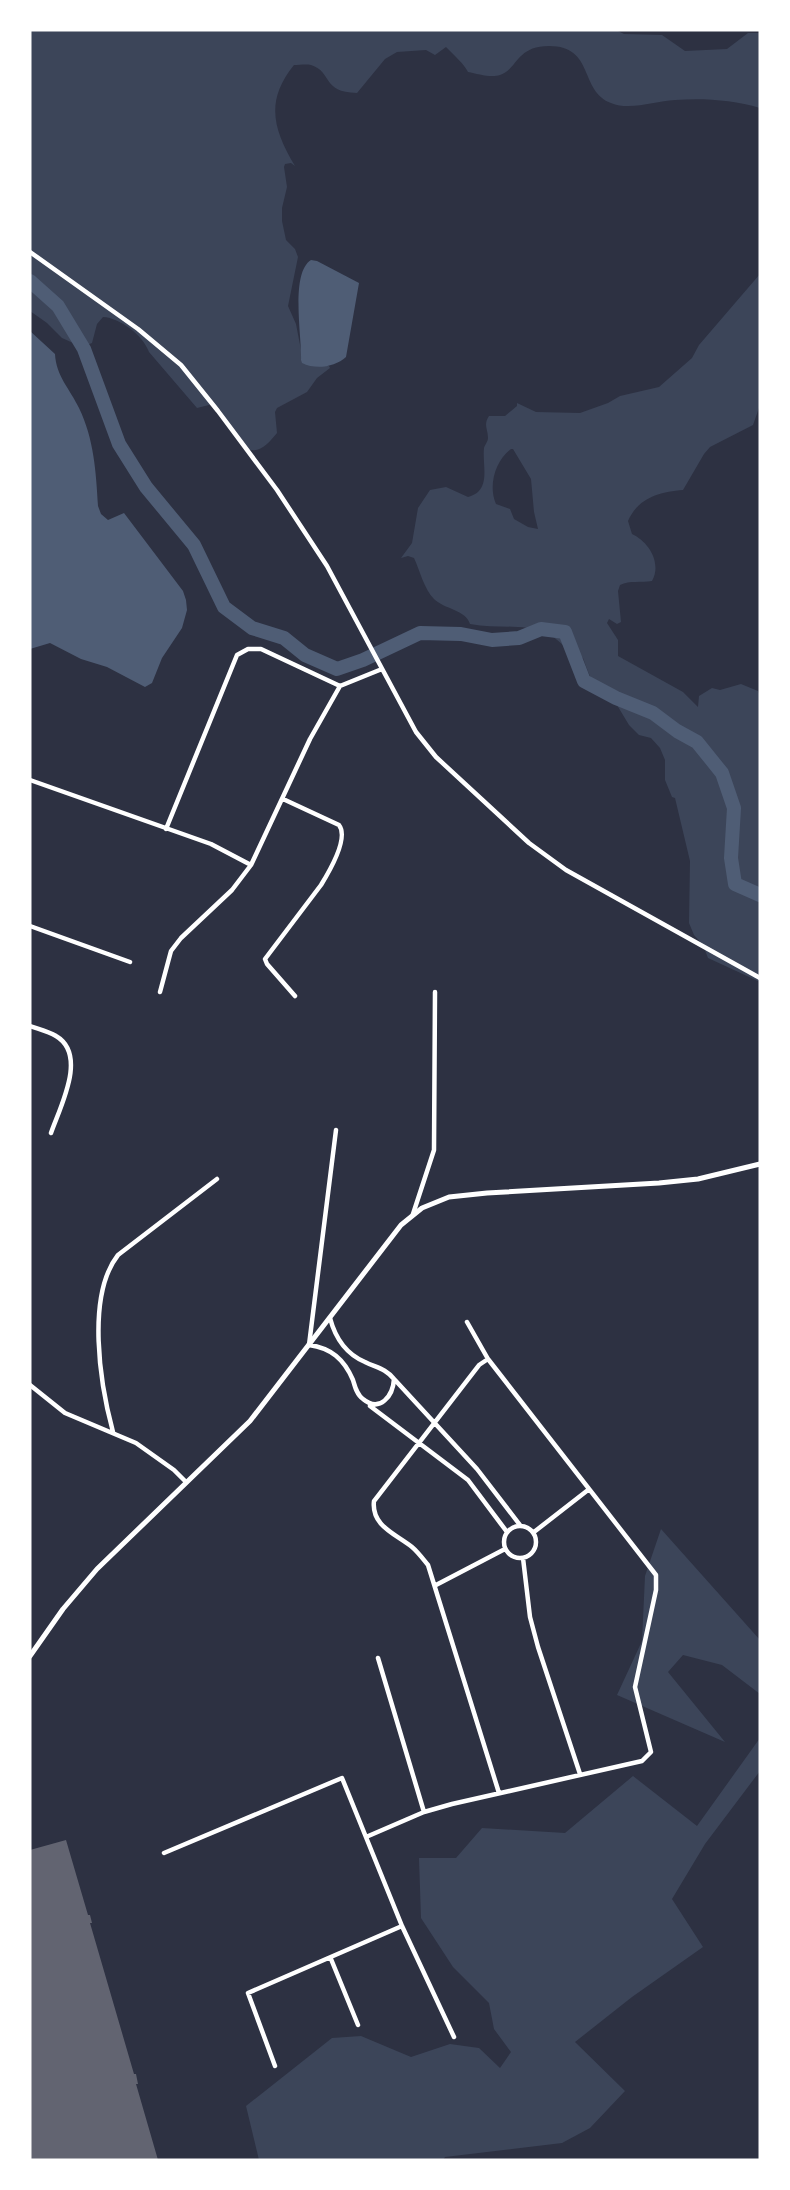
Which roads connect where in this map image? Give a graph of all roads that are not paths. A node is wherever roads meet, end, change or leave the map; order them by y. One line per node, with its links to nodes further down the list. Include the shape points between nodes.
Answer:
1 (30, 252): 2 (street, via 181,365 277,490 327,566)
2 (382, 669): 3 (street); 10 (street, via 416,732 436,757 529,843 575,875)
3 (340, 687): 5 (street); 6 (street, via 261,649 237,655)
4 (30, 780): 6 (street)
5 (283, 799): 7 (street); 13 (street, via 334,822 343,837 321,885 265,961)
6 (166, 829): 7 (street, via 211,844)
7 (251, 865): 11 (street, via 171,951)
8 (30, 926): 9 (street)
9 (130, 962)
10 (760, 978)
11 (160, 992)
12 (435, 992): 19 (street, via 434,1150)
13 (295, 996)
14 (30, 1026): 16 (street, via 57,1036 73,1063)
15 (337, 1130): 22 (street)
16 (51, 1133)
17 (760, 1164): 19 (street, via 672,1182 449,1197)
18 (216, 1179): 28 (street, via 109,1266 99,1309 100,1371)
19 (413, 1213): 20 (street)
20 (330, 1318): 22 (street); 24 (street, via 335,1335 354,1356 388,1371)
21 (467, 1322): 23 (street)
22 (309, 1345): 26 (street, via 333,1352 345,1364); 30 (street, via 250,1421)
23 (488, 1359): 27 (street); 31 (street)
24 (394, 1379): 26 (street, via 390,1397 374,1405); 27 (street)
25 (30, 1385): 28 (street, via 65,1413)
26 (364, 1401): 29 (street)
27 (435, 1424): 29 (street); 32 (street)
28 (113, 1432): 30 (street, via 136,1443)
29 (420, 1443): 33 (street, via 468,1480); 37 (street, via 374,1501 373,1511 378,1522 415,1549)
30 (186, 1481): 38 (street, via 78,1590)
31 (588, 1490): 34 (street); 40 (street, via 656,1575 656,1590 635,1687 651,1752 642,1761)
32 (520, 1525): 33 (street); 34 (street)
33 (507, 1532): 35 (street)
34 (534, 1532): 36 (street, via 536,1548)
35 (505, 1549): 36 (street); 37 (street)
36 (523, 1558): 40 (street, via 530,1617)
37 (436, 1585): 41 (street)
38 (30, 1656)
39 (378, 1658): 42 (street)
40 (580, 1774): 41 (street)
41 (499, 1793): 42 (street)
42 (424, 1812): 43 (street)
43 (366, 1837): 44 (street, via 342,1778); 45 (street)
44 (164, 1853)
45 (402, 1926): 46 (street); 48 (street)
46 (331, 1959): 47 (street); 49 (street, via 248,1993)
47 (358, 2025)
48 (454, 2037)
49 (275, 2066)

